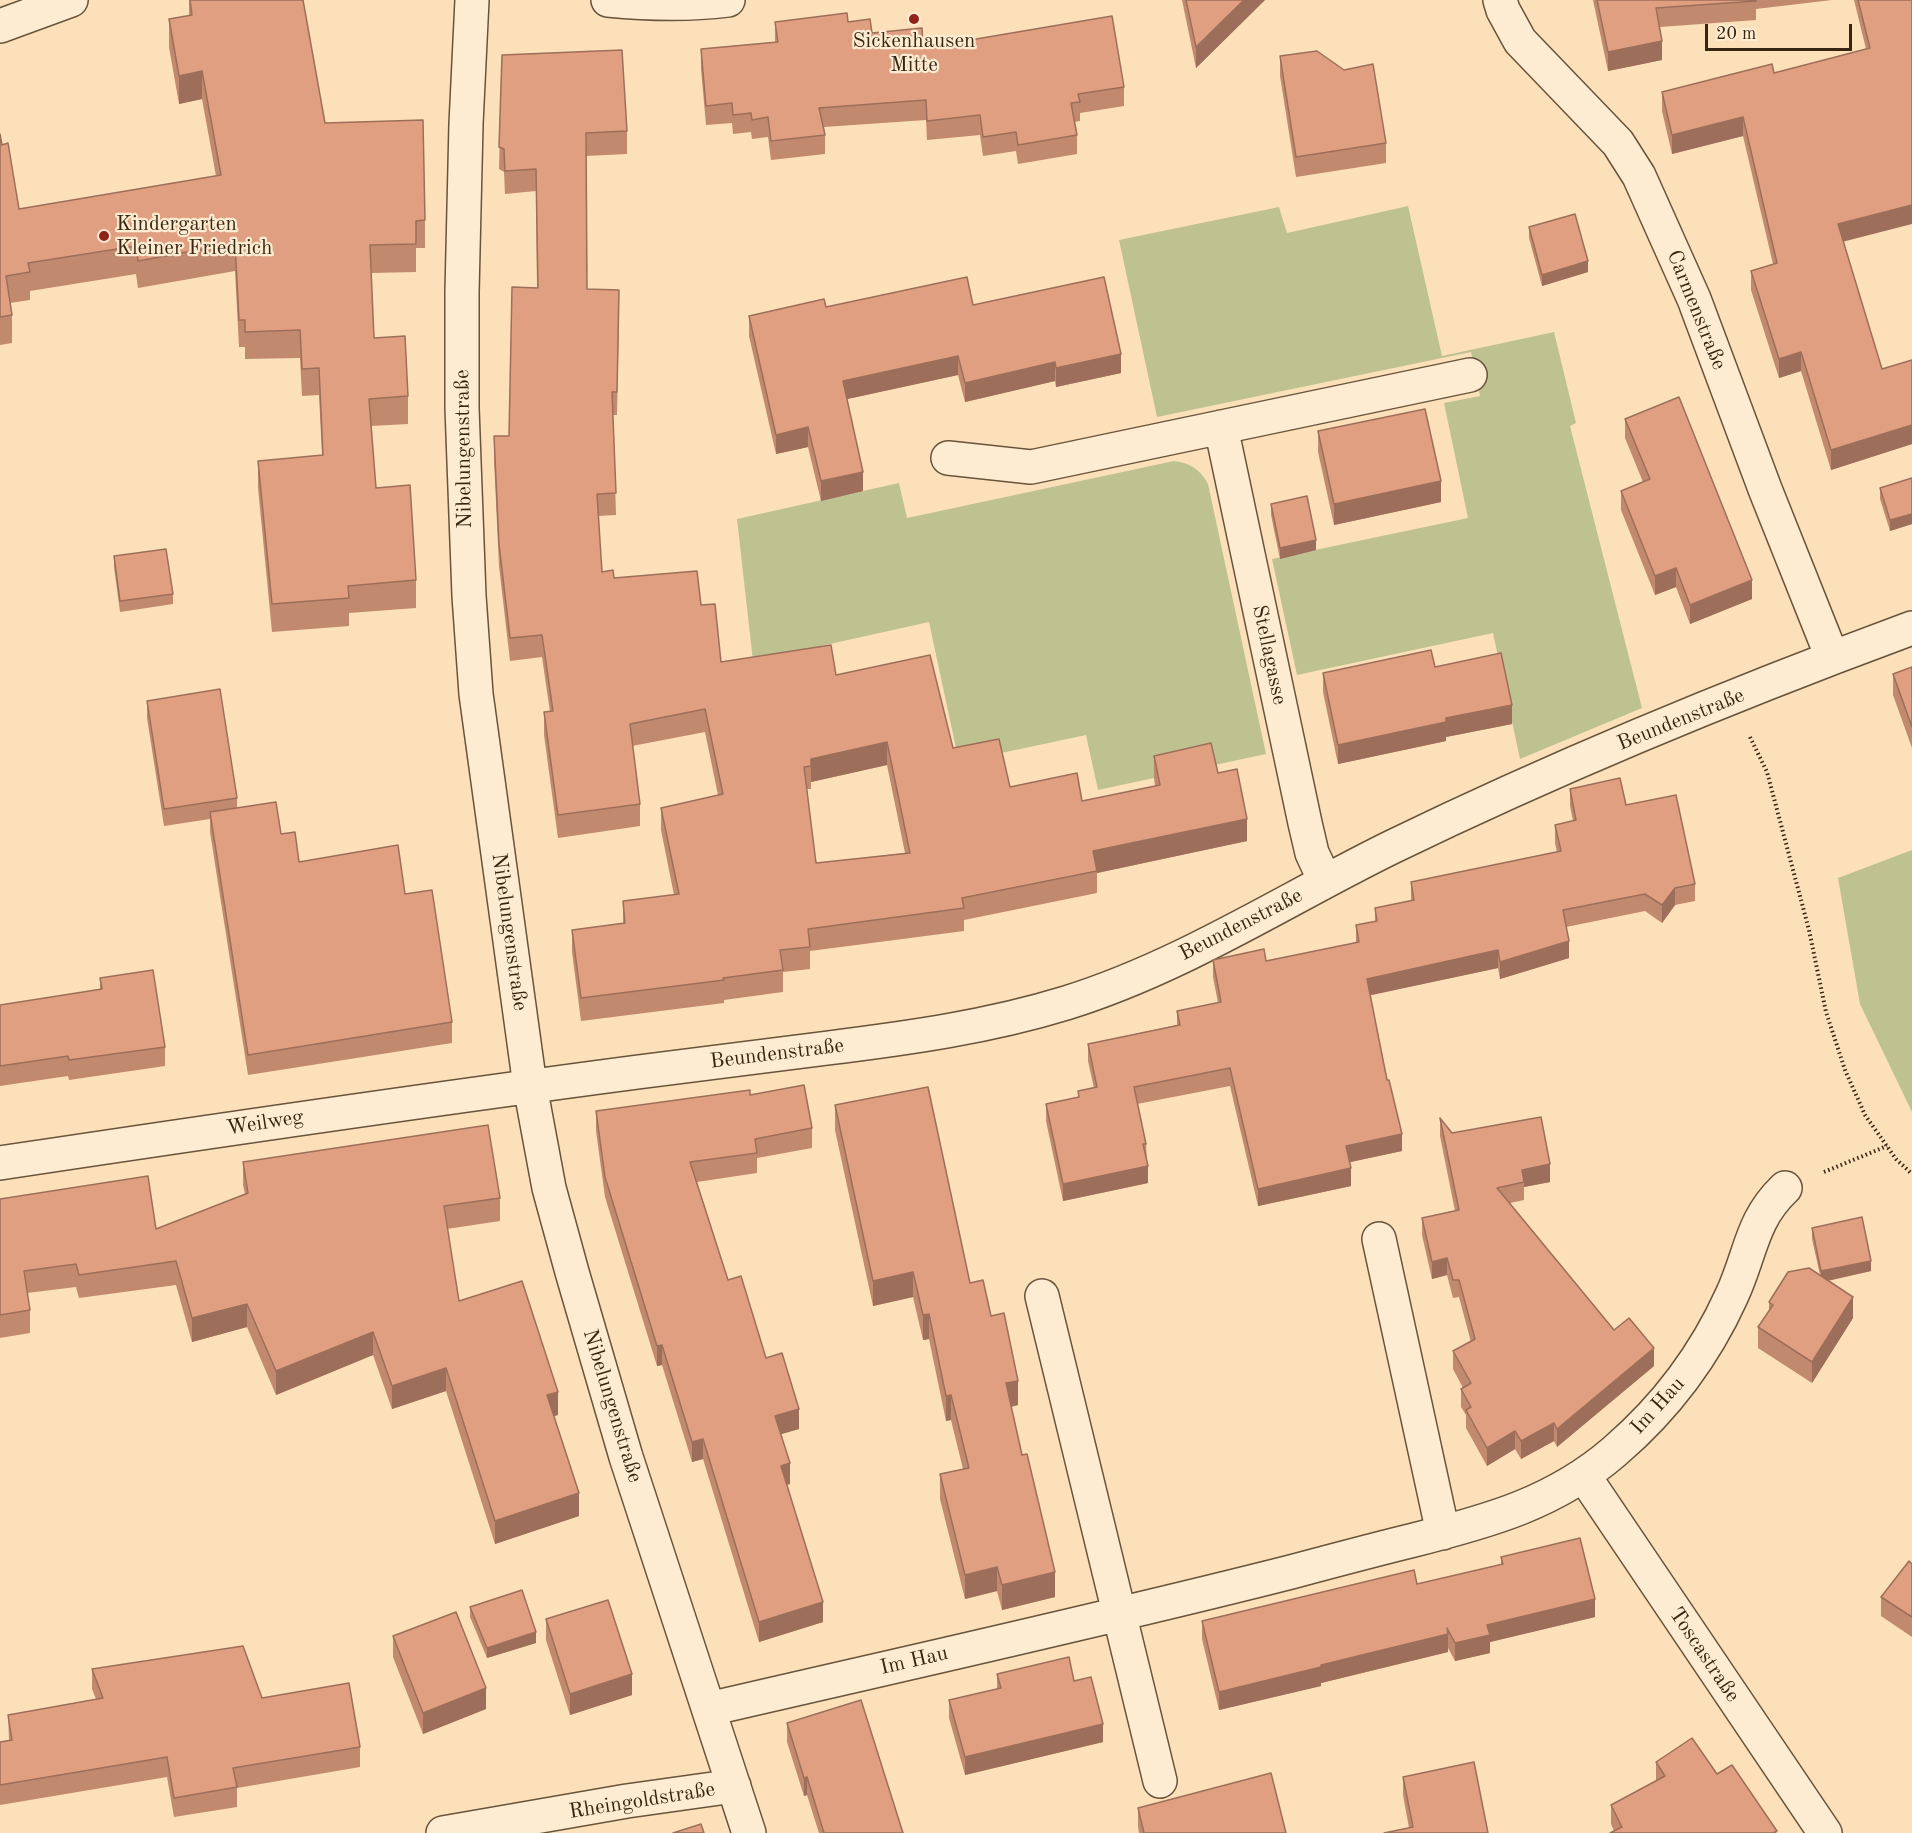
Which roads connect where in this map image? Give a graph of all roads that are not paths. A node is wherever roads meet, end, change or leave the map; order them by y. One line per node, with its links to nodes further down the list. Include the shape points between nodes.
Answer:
1 (71, 0): 6 (street)
2 (472, 0): 13 (street, Nibelungenstraße, via 462,292 469,596 476,694)
3 (608, 0): 4 (street, via 656,4)
4 (728, 0)
5 (1500, 0): 11 (street, Carmenstraße, via 1520,41 1618,143 1639,176 1694,299)
6 (0, 26)
7 (1470, 375): 8 (street)
8 (1221, 427): 9 (street, via 1031,467); 12 (street, Stellagasse, via 1305,823)
9 (948, 458)
10 (1912, 628): 11 (street, Beundenstraße)
11 (1832, 657): 12 (street, Beundenstraße, via 1526,785)
12 (1325, 881): 13 (street, Beundenstraße, via 1156,968 1067,1003 1010,1018 900,1039)
13 (530, 1086): 14 (street, Weilweg); 21 (street, Nibelungenstraße, via 549,1188 572,1272)
14 (0, 1163)
15 (1785, 1188): 18 (street, Im Hau, via 1760,1218 1733,1294 1694,1365 1639,1430)
16 (1378, 1239): 19 (street)
17 (1042, 1296): 20 (street)
18 (1584, 1476): 19 (street, Im Hau, via 1506,1515); 26 (street, Toscastraße)
19 (1443, 1533): 20 (street, Im Hau)
20 (1119, 1614): 21 (street, Im Hau); 22 (street)
21 (709, 1709): 23 (street, Nibelungenstraße)
22 (1160, 1781)
23 (734, 1786): 24 (street, Rheingoldstraße); 25 (street, Nibelungenstraße)
24 (449, 1832)
25 (749, 1833)
26 (1825, 1833)

